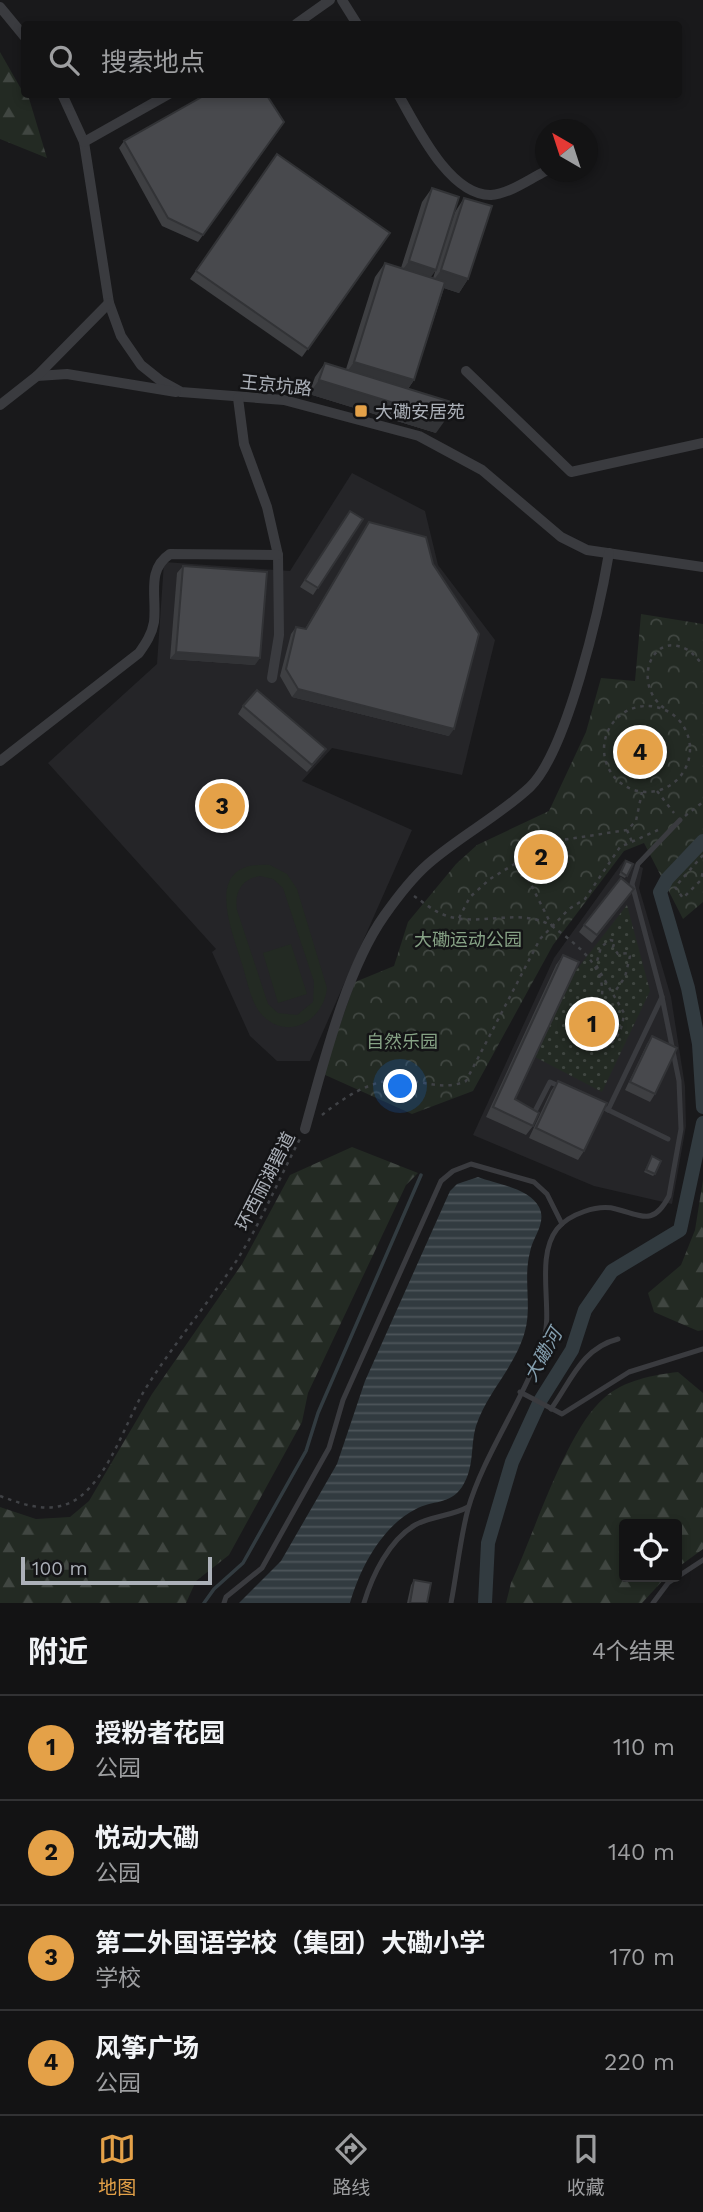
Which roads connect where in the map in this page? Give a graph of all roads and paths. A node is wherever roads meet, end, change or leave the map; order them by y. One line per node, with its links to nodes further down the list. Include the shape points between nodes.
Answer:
1 (330, 0): 4 (street)
2 (342, 0): 5 (street)
3 (0, 7): 6 (street)
4 (300, 21)
5 (355, 21)
6 (21, 32)
7 (64, 98): 10 (street, 王京坑路)
8 (162, 98): 10 (street)
9 (400, 98): 11 (street, via 433,155 470,188 489,195)
10 (84, 142): 12 (street, 王京坑路)
11 (535, 176)
12 (109, 303): 14 (street); 15 (street, 王京坑路, via 121,336 141,365)
13 (466, 371): 18 (street, via 571,471)
14 (37, 376): 15 (street, via 67,374); 17 (street)
15 (181, 392): 16 (street, 王京坑路)
16 (238, 398): 19 (street, 王京坑路, via 284,400 419,436 482,470 561,537 587,550); 20 (street, via 244,444 267,507)
17 (0, 405)
18 (703, 443)
19 (609, 553): 21 (street, 王京坑路); 35 (street, via 590,645 544,768 531,786 426,865)
20 (278, 555): 23 (street, via 279,635); 25 (street, via 170,554 159,561 154,623 139,653)
21 (703, 567)
22 (703, 664): 24 (path, via 677,647 665,647 649,661 648,689)
23 (272, 678)
24 (666, 710): 26 (path, via 681,722 690,749 680,776); 27 (path, via 643,705 629,709 608,729 604,742 609,770 629,788)
25 (0, 761)
26 (657, 791): 27 (path); 29 (path)
27 (642, 792): 30 (path, via 636,821)
28 (703, 802): 29 (path, 环西丽湖碧道)
29 (680, 820): 31 (path, 环西丽湖碧道); 40 (lane, via 639,864 632,884)
30 (627, 830): 31 (path); 33 (path, via 556,841)
31 (632, 842): 37 (path, 环西丽湖碧道, via 620,847 585,899)
32 (703, 855): 34 (path, via 675,887 683,898)
33 (519, 860): 36 (path, via 470,897); 37 (path)
34 (703, 872)
35 (405, 890): 36 (path, via 442,914); 45 (street, via 383,918 353,977)
36 (459, 918): 37 (path, via 538,918)
37 (552, 926): 38 (path); 45 (path, 环西丽湖碧道, via 540,939 466,1081 452,1088 399,1080 369,1087 341,1100)
38 (596, 965): 39 (path); 39 (path, via 601,947 610,940 618,954 629,953 625,976); 39 (path, via 601,995 584,1035 587,1045 599,1050 611,1046 622,1023 624,1013)
39 (614, 993)
40 (662, 997): 43 (lane); 47 (lane, via 681,1107 669,1196 651,1216 602,1208 585,1211)
41 (573, 1093): 44 (lane, via 551,1082)
42 (585, 1099): 43 (lane)
43 (608, 1110): 46 (lane)
44 (533, 1115)
45 (305, 1129): 52 (path, 环西丽湖碧道, via 237,1260 145,1391 95,1479 64,1506 35,1509)
46 (668, 1139)
47 (562, 1224): 50 (lane, via 549,1247 544,1340); 55 (lane, via 547,1194 534,1182 471,1164 441,1181 342,1400 329,1448 262,1568)
48 (618, 1339): 51 (lane, via 588,1352)
49 (703, 1349): 51 (lane, via 629,1372 562,1415)
50 (520, 1392): 51 (lane); 53 (lane)
51 (551, 1409)
52 (0, 1496)
53 (468, 1507): 56 (lane, via 406,1532 370,1581); 57 (lane)
54 (703, 1560): 58 (lane, via 668,1583)
55 (224, 1603)
56 (364, 1603)
57 (451, 1603)
58 (653, 1603)

